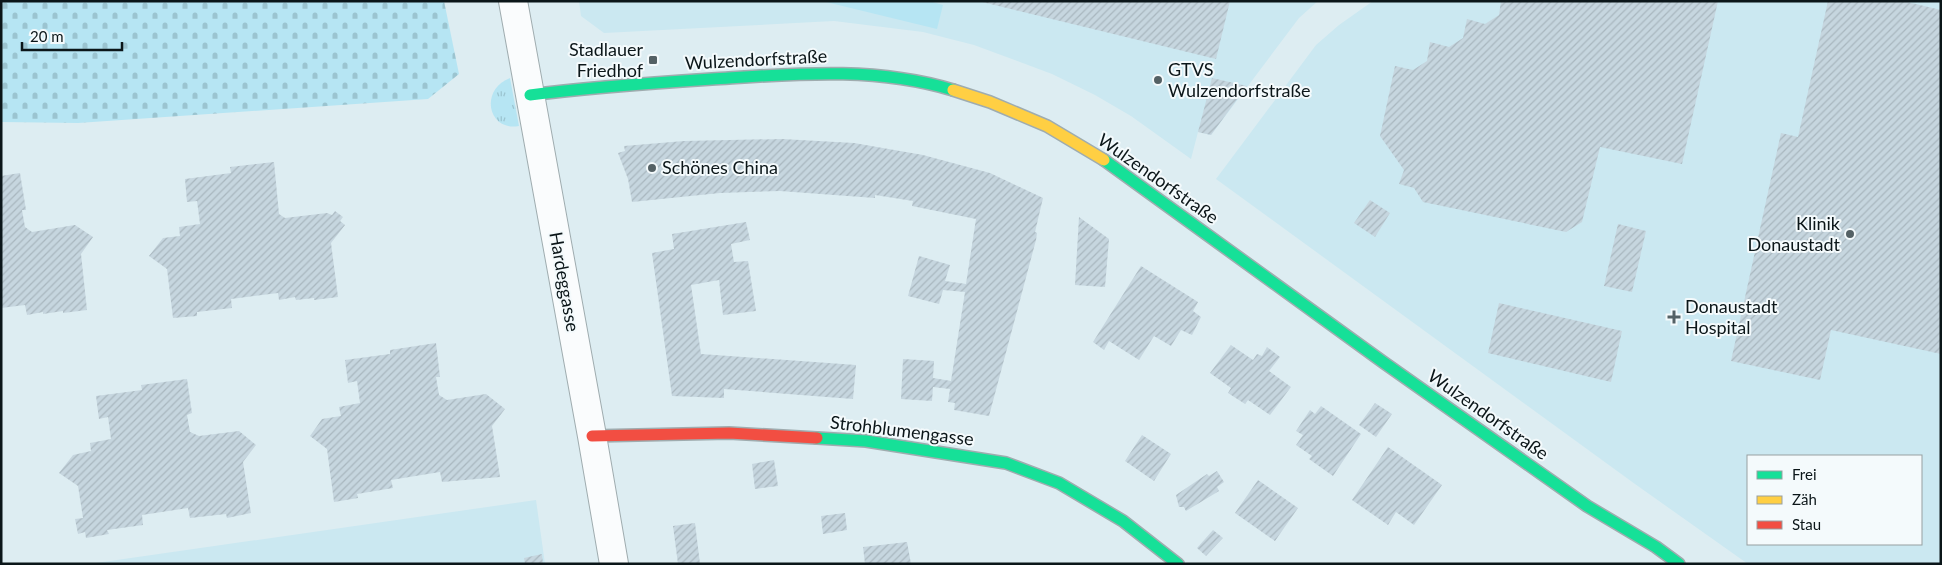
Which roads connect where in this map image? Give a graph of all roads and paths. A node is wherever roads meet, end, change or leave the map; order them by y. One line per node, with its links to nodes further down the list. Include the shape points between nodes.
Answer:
1 (513, 1): 2 (street, Hardeggasse)
2 (530, 95): 3 (street, Hardeggasse); 6 (street, Wulzendorfstraße, via 585,88 813,73 868,74 926,82 990,102 1047,126 1115,167 1390,368 1587,506)
3 (592, 436): 4 (street, Hardeggasse); 5 (street, Strohblumengasse, via 728,433 866,441 1006,463 1059,483 1123,521)
4 (614, 564)
5 (1178, 564)
6 (1680, 564)

